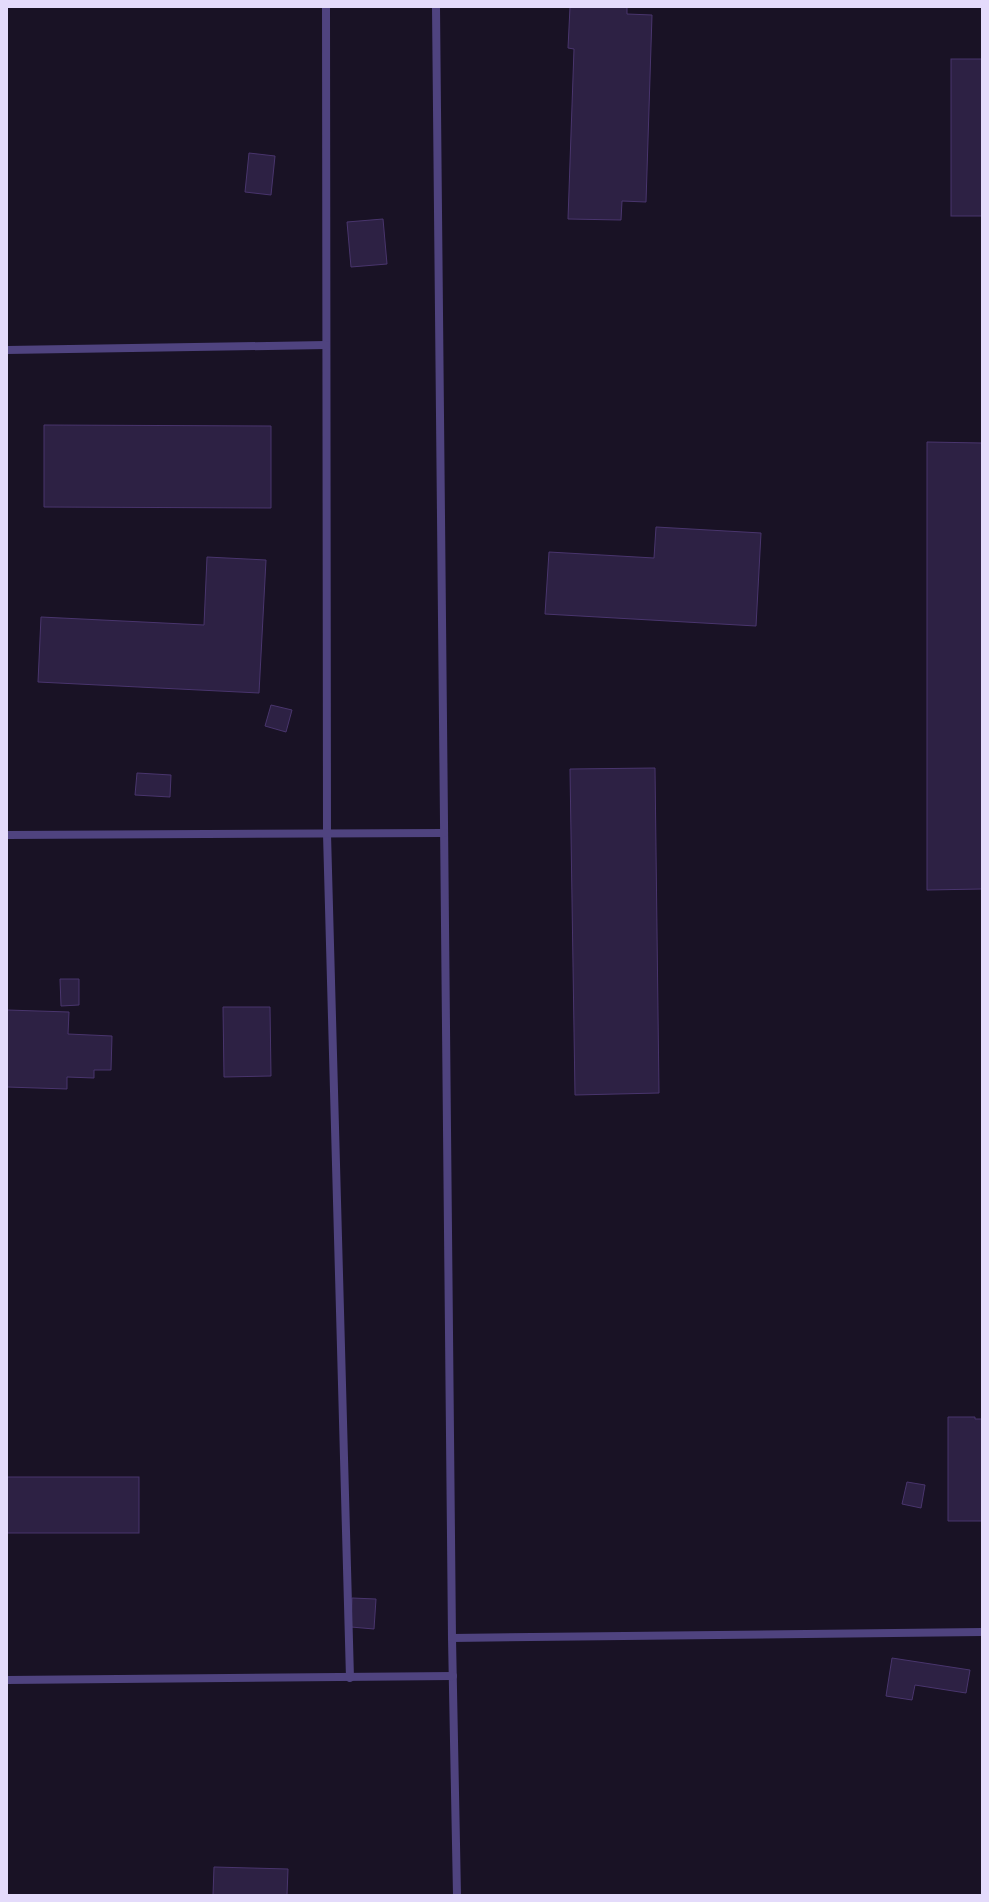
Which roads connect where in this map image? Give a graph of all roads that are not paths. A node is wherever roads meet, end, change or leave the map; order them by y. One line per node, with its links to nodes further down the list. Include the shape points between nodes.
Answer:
1 (326, 7): 3 (lane)
2 (436, 7): 5 (lane)
3 (326, 345): 4 (lane); 6 (lane)
4 (7, 350)
5 (444, 833): 6 (lane); 9 (lane)
6 (327, 834): 7 (lane); 11 (lane)
7 (7, 835)
8 (982, 1632): 9 (lane)
9 (452, 1638): 10 (lane)
10 (453, 1676): 11 (lane); 13 (lane)
11 (350, 1678): 12 (lane)
12 (7, 1680)
13 (457, 1895)

